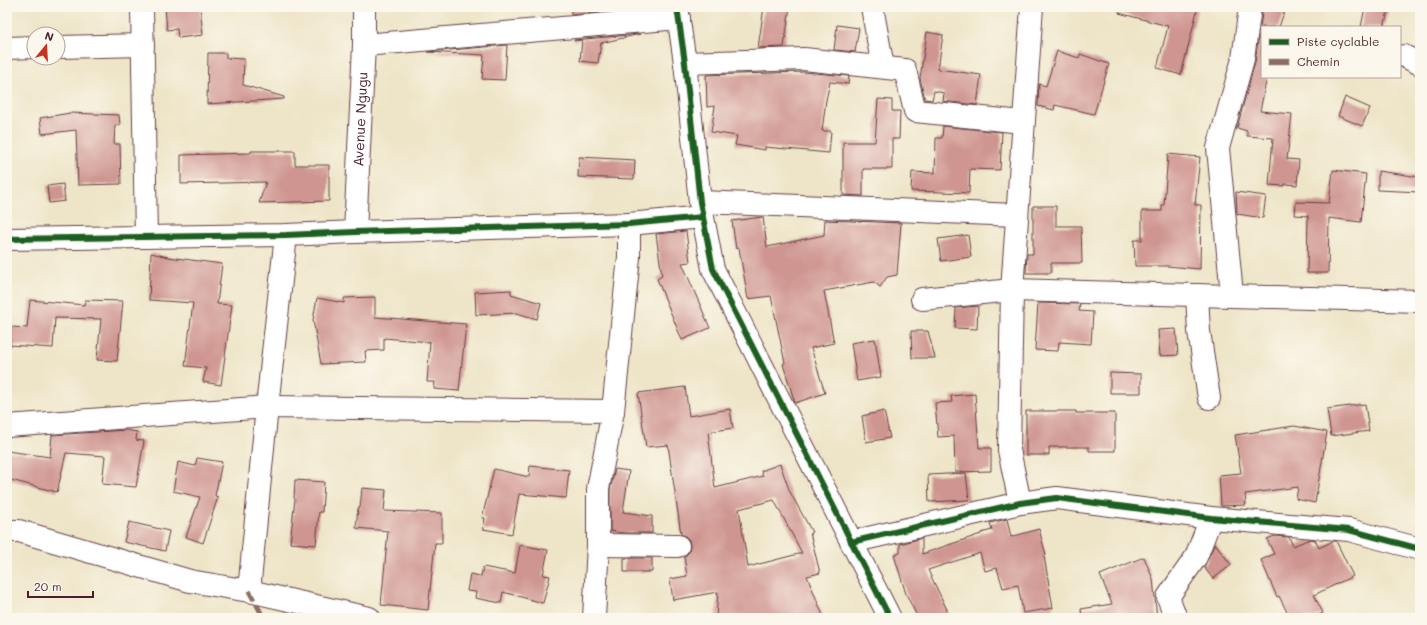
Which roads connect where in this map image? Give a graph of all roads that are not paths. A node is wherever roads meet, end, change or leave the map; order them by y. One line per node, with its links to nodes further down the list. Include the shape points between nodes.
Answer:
1 (142, 7): 7 (street)
2 (364, 7): 8 (street, Avenue Ngugu)
3 (872, 7): 13 (street)
4 (1032, 7): 14 (street)
5 (1250, 7): 24 (street, via 1243,59 1218,148)
6 (678, 12): 8 (street); 12 (street)
7 (143, 45): 10 (street); 20 (street)
8 (364, 45): 18 (street, Avenue Ngugu)
9 (26, 47): 11 (street)
10 (66, 47)
11 (7, 48)
12 (686, 63): 13 (street, via 804,59); 15 (street)
13 (883, 67): 14 (street, via 905,70 915,111)
14 (1023, 122): 16 (street)
15 (702, 209): 16 (street); 17 (street); 34 (street, via 713,269)
16 (1016, 215): 22 (street)
17 (629, 224): 18 (street); 29 (street, via 629,257)
18 (355, 232): 19 (street)
19 (286, 235): 20 (street); 28 (street)
20 (146, 237): 21 (street)
21 (7, 239)
22 (1012, 290): 23 (street); 25 (street); 31 (street, via 1009,450)
23 (1197, 295): 24 (street); 27 (street, via 1199,331)
24 (1232, 295): 26 (street)
25 (922, 299)
26 (1420, 301)
27 (1209, 398)
28 (267, 407): 29 (street); 30 (street); 38 (street)
29 (613, 411): 35 (street, via 598,489)
30 (7, 426)
31 (1020, 503): 32 (street, via 1057,498); 34 (street)
32 (1211, 518): 37 (street, via 1349,530); 42 (street, via 1196,557 1168,597)
33 (7, 531): 38 (street, via 19,531 190,581)
34 (852, 542): 41 (street)
35 (598, 545): 36 (street); 40 (street)
36 (678, 546)
37 (1420, 549)
38 (249, 591): 39 (street)
39 (369, 618)
40 (594, 618)
41 (890, 618)
42 (1176, 618)

